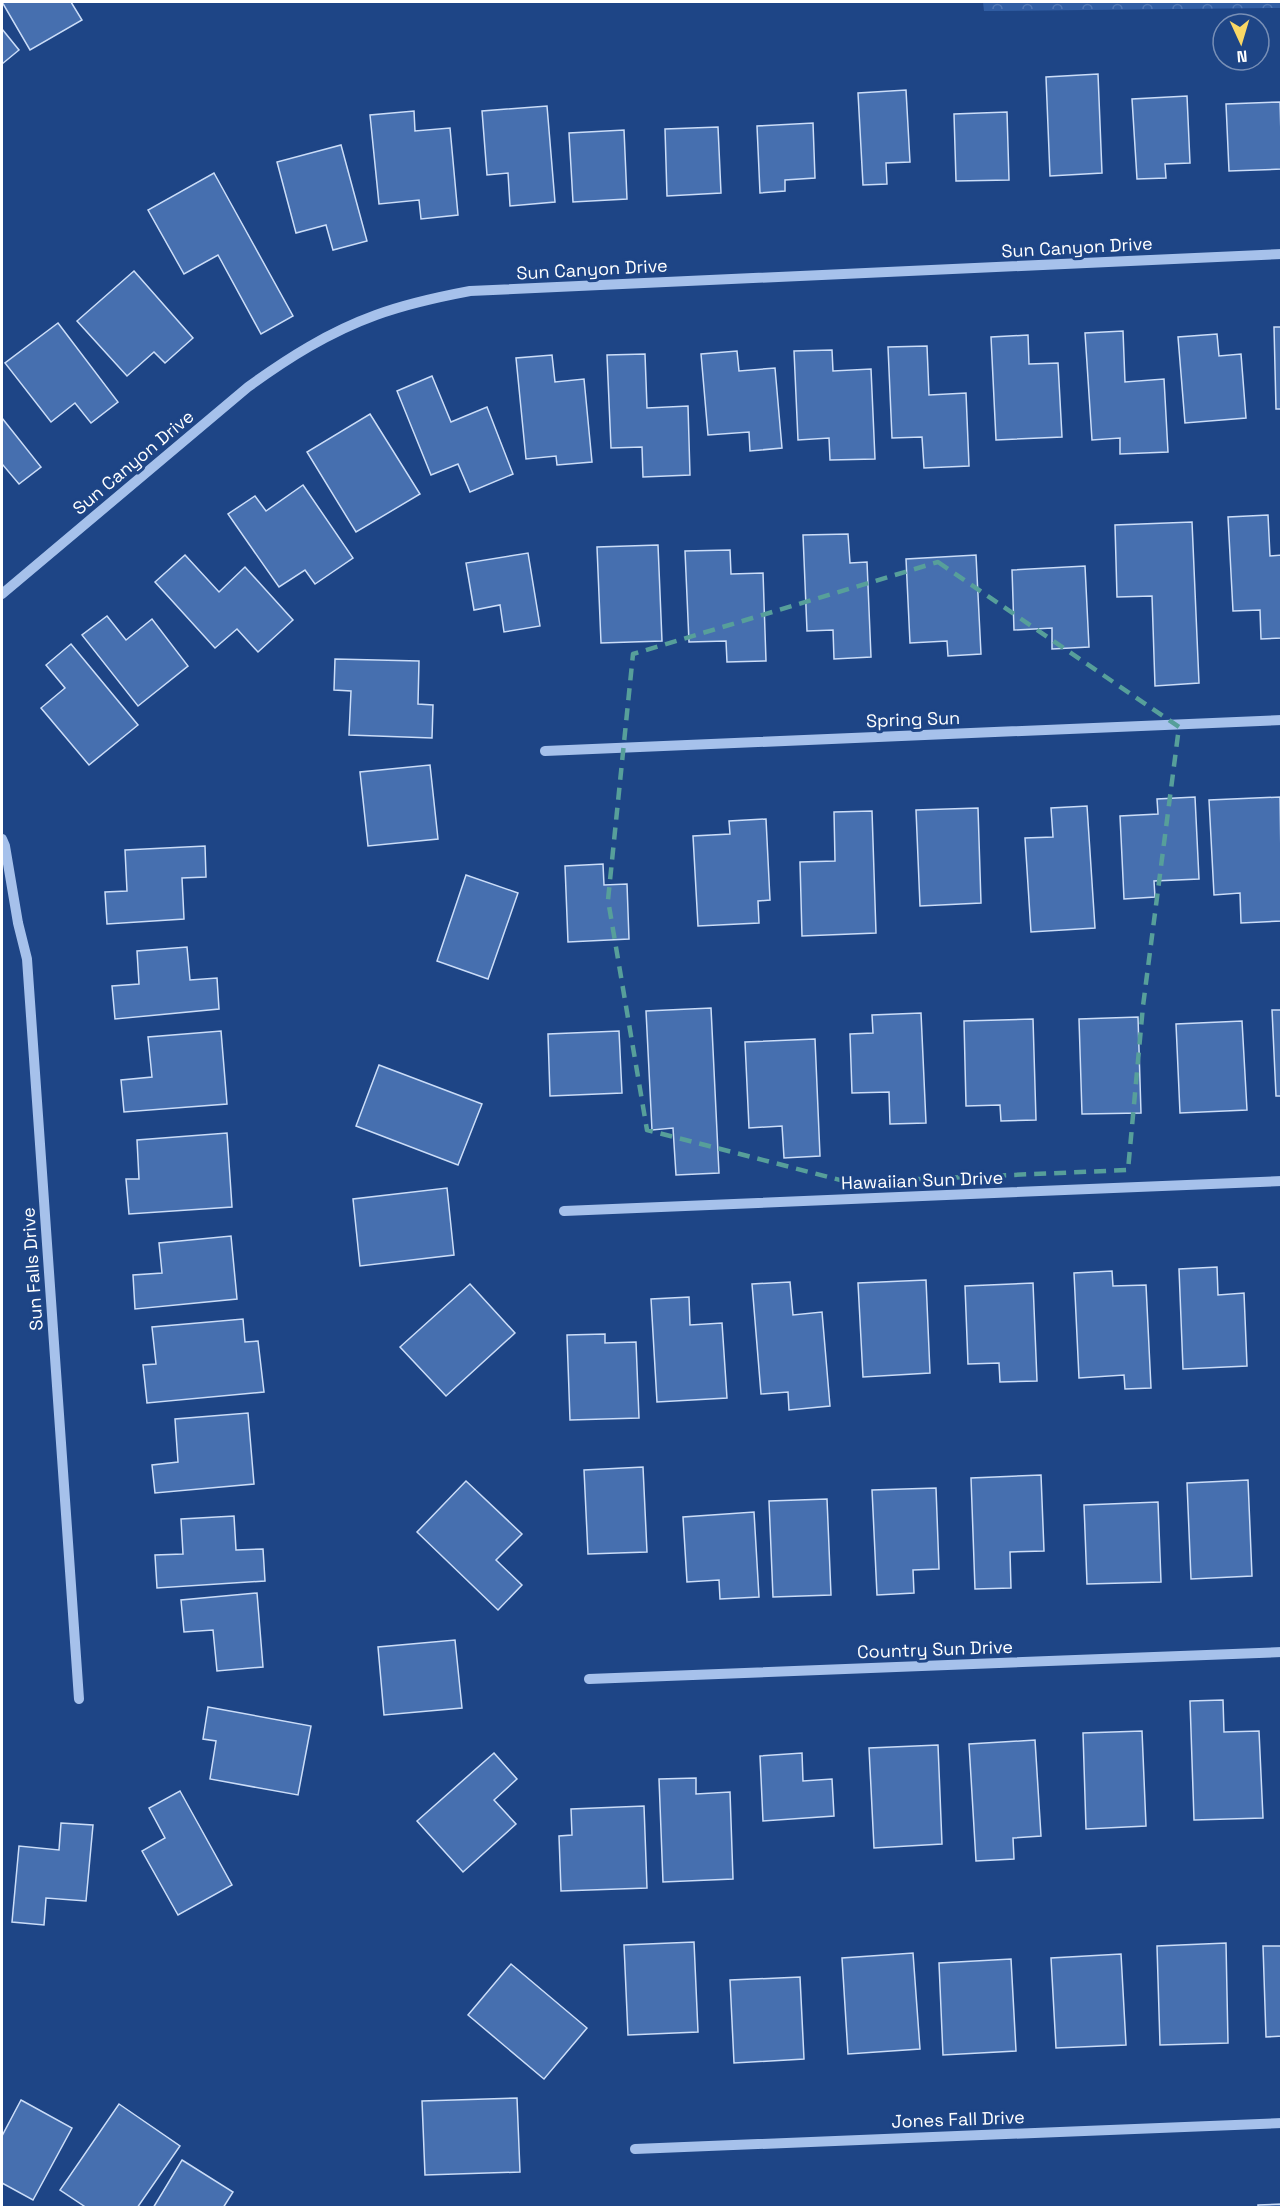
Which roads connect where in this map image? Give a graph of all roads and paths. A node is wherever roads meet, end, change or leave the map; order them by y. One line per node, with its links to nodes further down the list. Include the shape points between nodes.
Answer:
1 (1281, 254): 2 (street, Sun Canyon Drive, via 470,291 422,301 375,315 288,358 248,387)
2 (2, 594)
3 (1281, 720): 4 (street, Spring Sun)
4 (545, 751)
5 (2, 839): 10 (street, Sun Falls Drive, via 27,959)
6 (1281, 1181): 7 (street, Hawaiian Sun Drive)
7 (564, 1211)
8 (1281, 1652): 9 (street, Country Sun Drive)
9 (589, 1679)
10 (79, 1699)
11 (1281, 2123): 12 (street, Jones Fall Drive)
12 (635, 2149)

